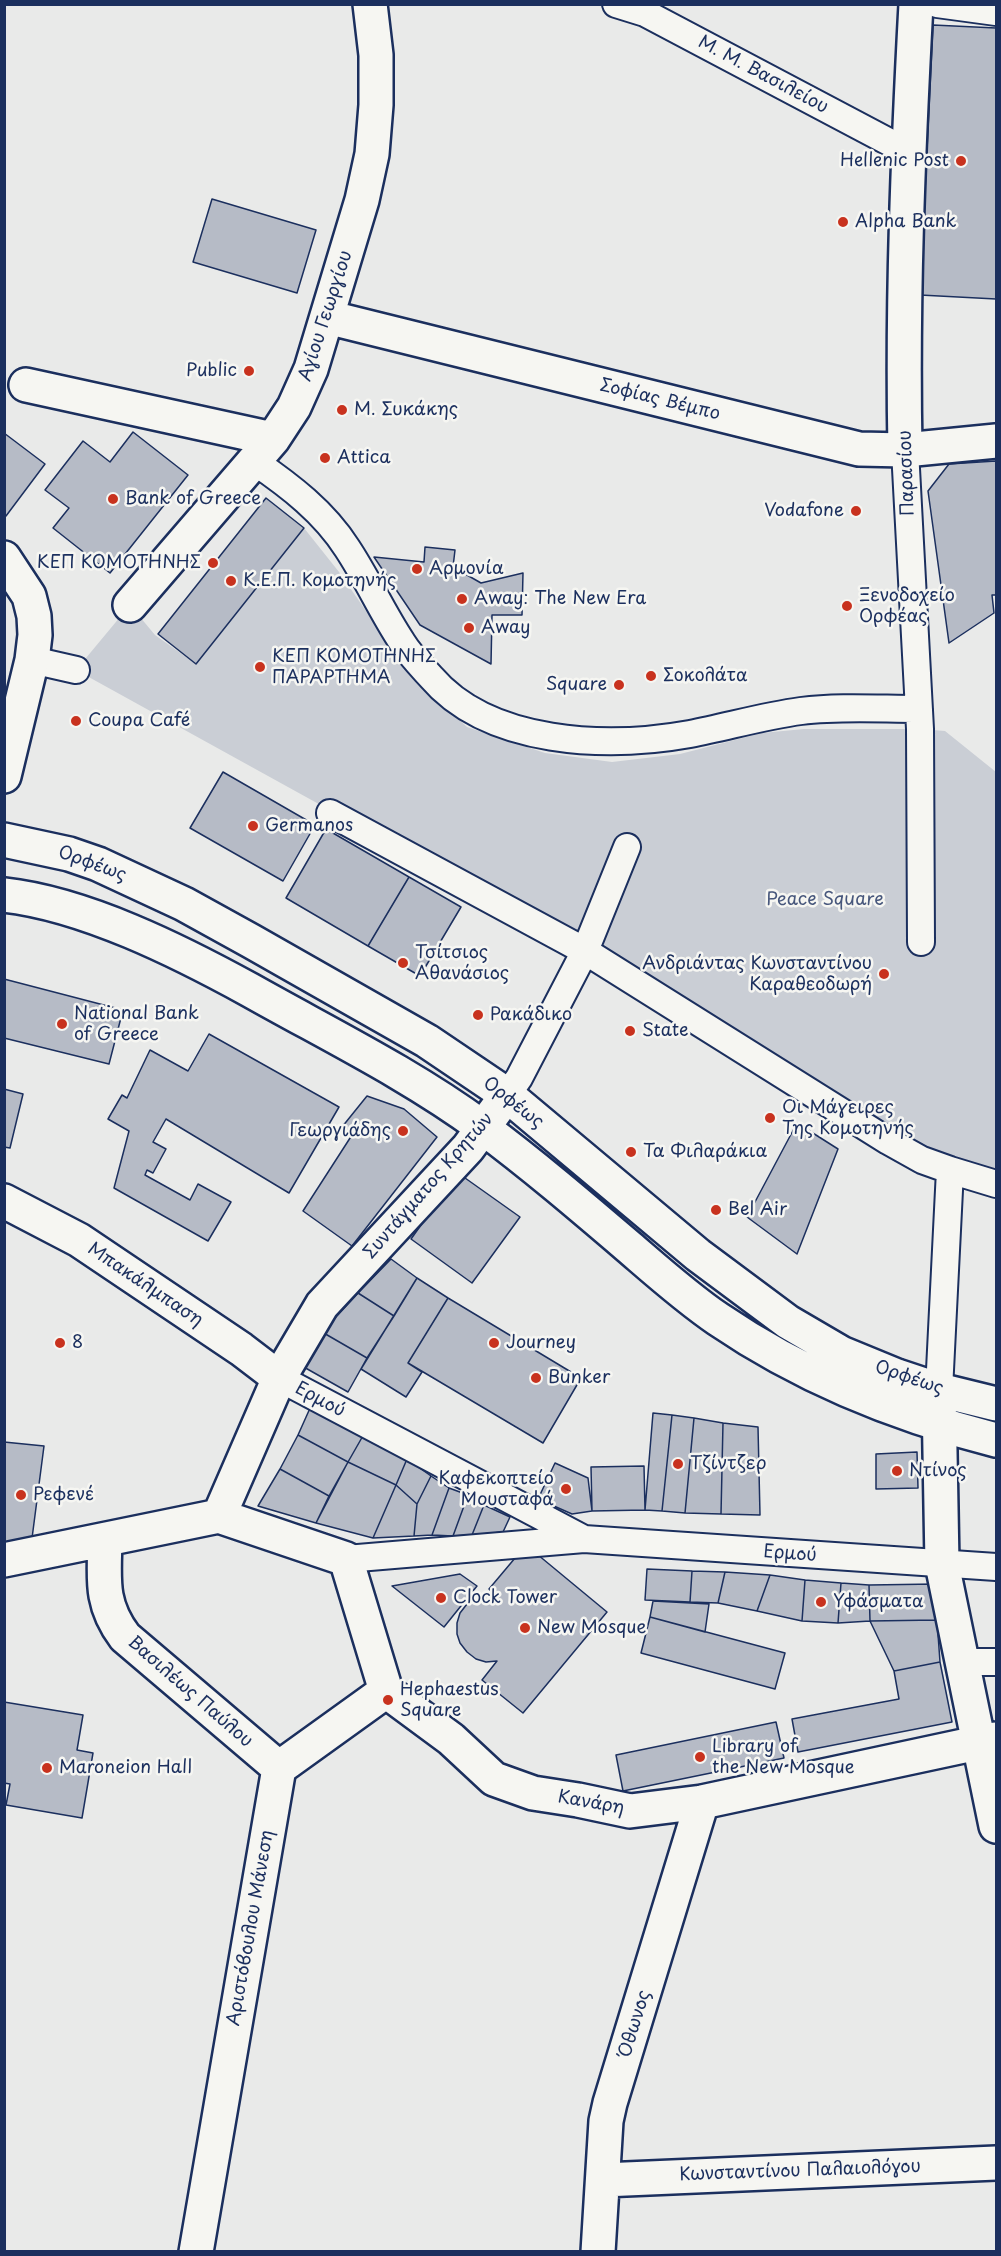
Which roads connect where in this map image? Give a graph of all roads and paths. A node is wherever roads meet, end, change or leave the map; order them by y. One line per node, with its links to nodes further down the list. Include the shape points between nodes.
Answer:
1 (370, 4): 7 (street, Αγίου Γεωργίου, via 376,55 372,154)
2 (616, 4): 6 (street, Μ. Μ. Βασιλείου, via 645,13)
3 (916, 4): 6 (street, Παρασίου)
4 (937, 4): 5 (street)
5 (996, 12)
6 (908, 152): 10 (street, Παρασίου)
7 (327, 317): 10 (street, Σοφίας Βέμπο, via 859,449); 11 (street, Αγίου Γεωργίου, via 294,407)
8 (26, 385): 11 (street)
9 (996, 441): 10 (street, Σοφίας Βέμπο)
10 (905, 450): 16 (street, Παρασίου)
11 (264, 451): 13 (street, Αγίου Γεωργίου); 16 (street, via 346,547 403,644 435,681 466,709 501,725 543,736 634,740 688,734 801,711)
12 (4, 558): 14 (street, via 28,596 34,616)
13 (130, 605)
14 (32, 660): 15 (street); 17 (street)
15 (76, 670)
16 (918, 709): 22 (street, Παρασίου)
17 (4, 776)
18 (330, 813): 23 (street)
19 (4, 840): 24 (street, Ορφέως, via 69,854 184,904 427,1041)
20 (627, 847): 23 (street, Συντάγματος Κρητών)
21 (4, 894): 25 (street, Ορφέως, via 64,908 191,960 403,1075)
22 (921, 942)
23 (585, 951): 24 (street, Συντάγματος Κρητών); 26 (street, via 888,1141)
24 (507, 1095): 25 (street, Συντάγματος Κρητών); 30 (street, Ορφέως, via 698,1256 788,1322 842,1353)
25 (483, 1128): 29 (street, Συντάγματος Κρητών, via 322,1305); 32 (street, Ορφέως, via 717,1318 773,1354 835,1385)
26 (950, 1170): 27 (street); 30 (street)
27 (996, 1184)
28 (4, 1201): 29 (street, Μπακάλμπαση, via 79,1240)
29 (279, 1378): 34 (street, Συντάγματος Κρητών); 35 (street, Ερμού)
30 (939, 1390): 31 (street, Ορφέως); 32 (street)
31 (996, 1404)
32 (938, 1424): 33 (street, Ορφέως); 39 (street)
33 (996, 1440)
34 (219, 1516): 36 (street); 37 (street)
35 (584, 1539): 37 (street, Ερμού); 39 (street, Ερμού)
36 (105, 1540): 38 (street); 45 (street, Βασιλέως Παύλου, via 105,1600 125,1637)
37 (345, 1559): 43 (street)
38 (4, 1560)
39 (942, 1564): 40 (street, Ερμού); 41 (street)
40 (996, 1567)
41 (963, 1662): 42 (street); 44 (street)
42 (996, 1662)
43 (386, 1691): 45 (street); 46 (street, Κανάρη, via 451,1738 494,1779 523,1790 630,1811)
44 (988, 1741): 46 (street, Κανάρη); 47 (street)
45 (279, 1768): 50 (street, Αριστόβουλου Μάνεση)
46 (702, 1802): 49 (street, Όθωνος, via 610,2103)
47 (996, 1826)
48 (996, 2163): 49 (street, Κωνσταντίνου Παλαιολόγου)
49 (603, 2180): 51 (street, Όθωνος)
50 (196, 2252)
51 (598, 2252)

